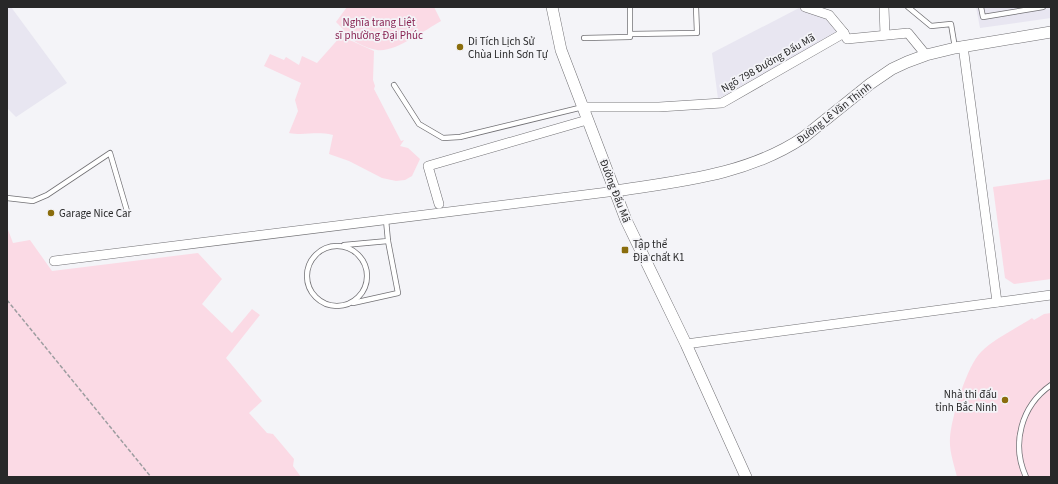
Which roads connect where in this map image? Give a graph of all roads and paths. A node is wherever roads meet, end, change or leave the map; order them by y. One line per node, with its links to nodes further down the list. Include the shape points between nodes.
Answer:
1 (552, 7): 18 (street, Đường Đấu Mã, via 558,41)
2 (630, 7): 12 (lane)
3 (696, 7): 12 (lane, via 697,33)
4 (805, 7): 9 (street)
5 (884, 7): 13 (street)
6 (908, 7): 15 (lane, via 931,26 952,24)
7 (981, 7): 8 (lane, via 983,16)
8 (1043, 7)
9 (829, 11): 11 (street)
10 (1051, 32): 15 (street, Đường Lê Văn Thịnh)
11 (844, 33): 13 (street, via 847,39); 18 (street, Ngõ 798 Đường Đấu Mã, via 722,103)
12 (630, 34): 14 (lane, via 630,37)
13 (885, 35): 16 (street, via 908,33)
14 (584, 38)
15 (959, 47): 16 (street, Đường Lê Văn Thịnh); 30 (street)
16 (926, 55): 20 (street, Đường Lê Văn Thịnh, via 892,69 791,146 759,161 690,180)
17 (394, 85): 18 (lane, via 419,124 443,138)
18 (582, 108): 19 (street, Đường Đấu Mã)
19 (587, 120): 20 (street, Đường Đấu Mã); 22 (street, via 428,166)
20 (616, 191): 24 (street); 32 (street, Đường Đấu Mã, via 626,220)
21 (7, 198): 23 (lane, via 33,201 47,195 110,153)
22 (439, 204)
23 (127, 211)
24 (386, 220): 25 (lane); 27 (street)
25 (388, 241): 26 (lane); 31 (lane, via 398,293)
26 (341, 246): 31 (lane, via 351,248 360,255 368,274 365,289 359,298); 31 (lane, via 324,248 315,256 308,266 308,283 313,294 326,304)
27 (54, 261)
28 (1051, 295): 30 (street)
29 (7, 300): 34 (path)
30 (997, 302): 32 (street)
31 (350, 304)
32 (686, 344): 35 (street, Đường Đấu Mã)
33 (1051, 385): 36 (lane, via 1032,404 1021,426 1019,452)
34 (151, 477)
35 (746, 477)
36 (1026, 477)

